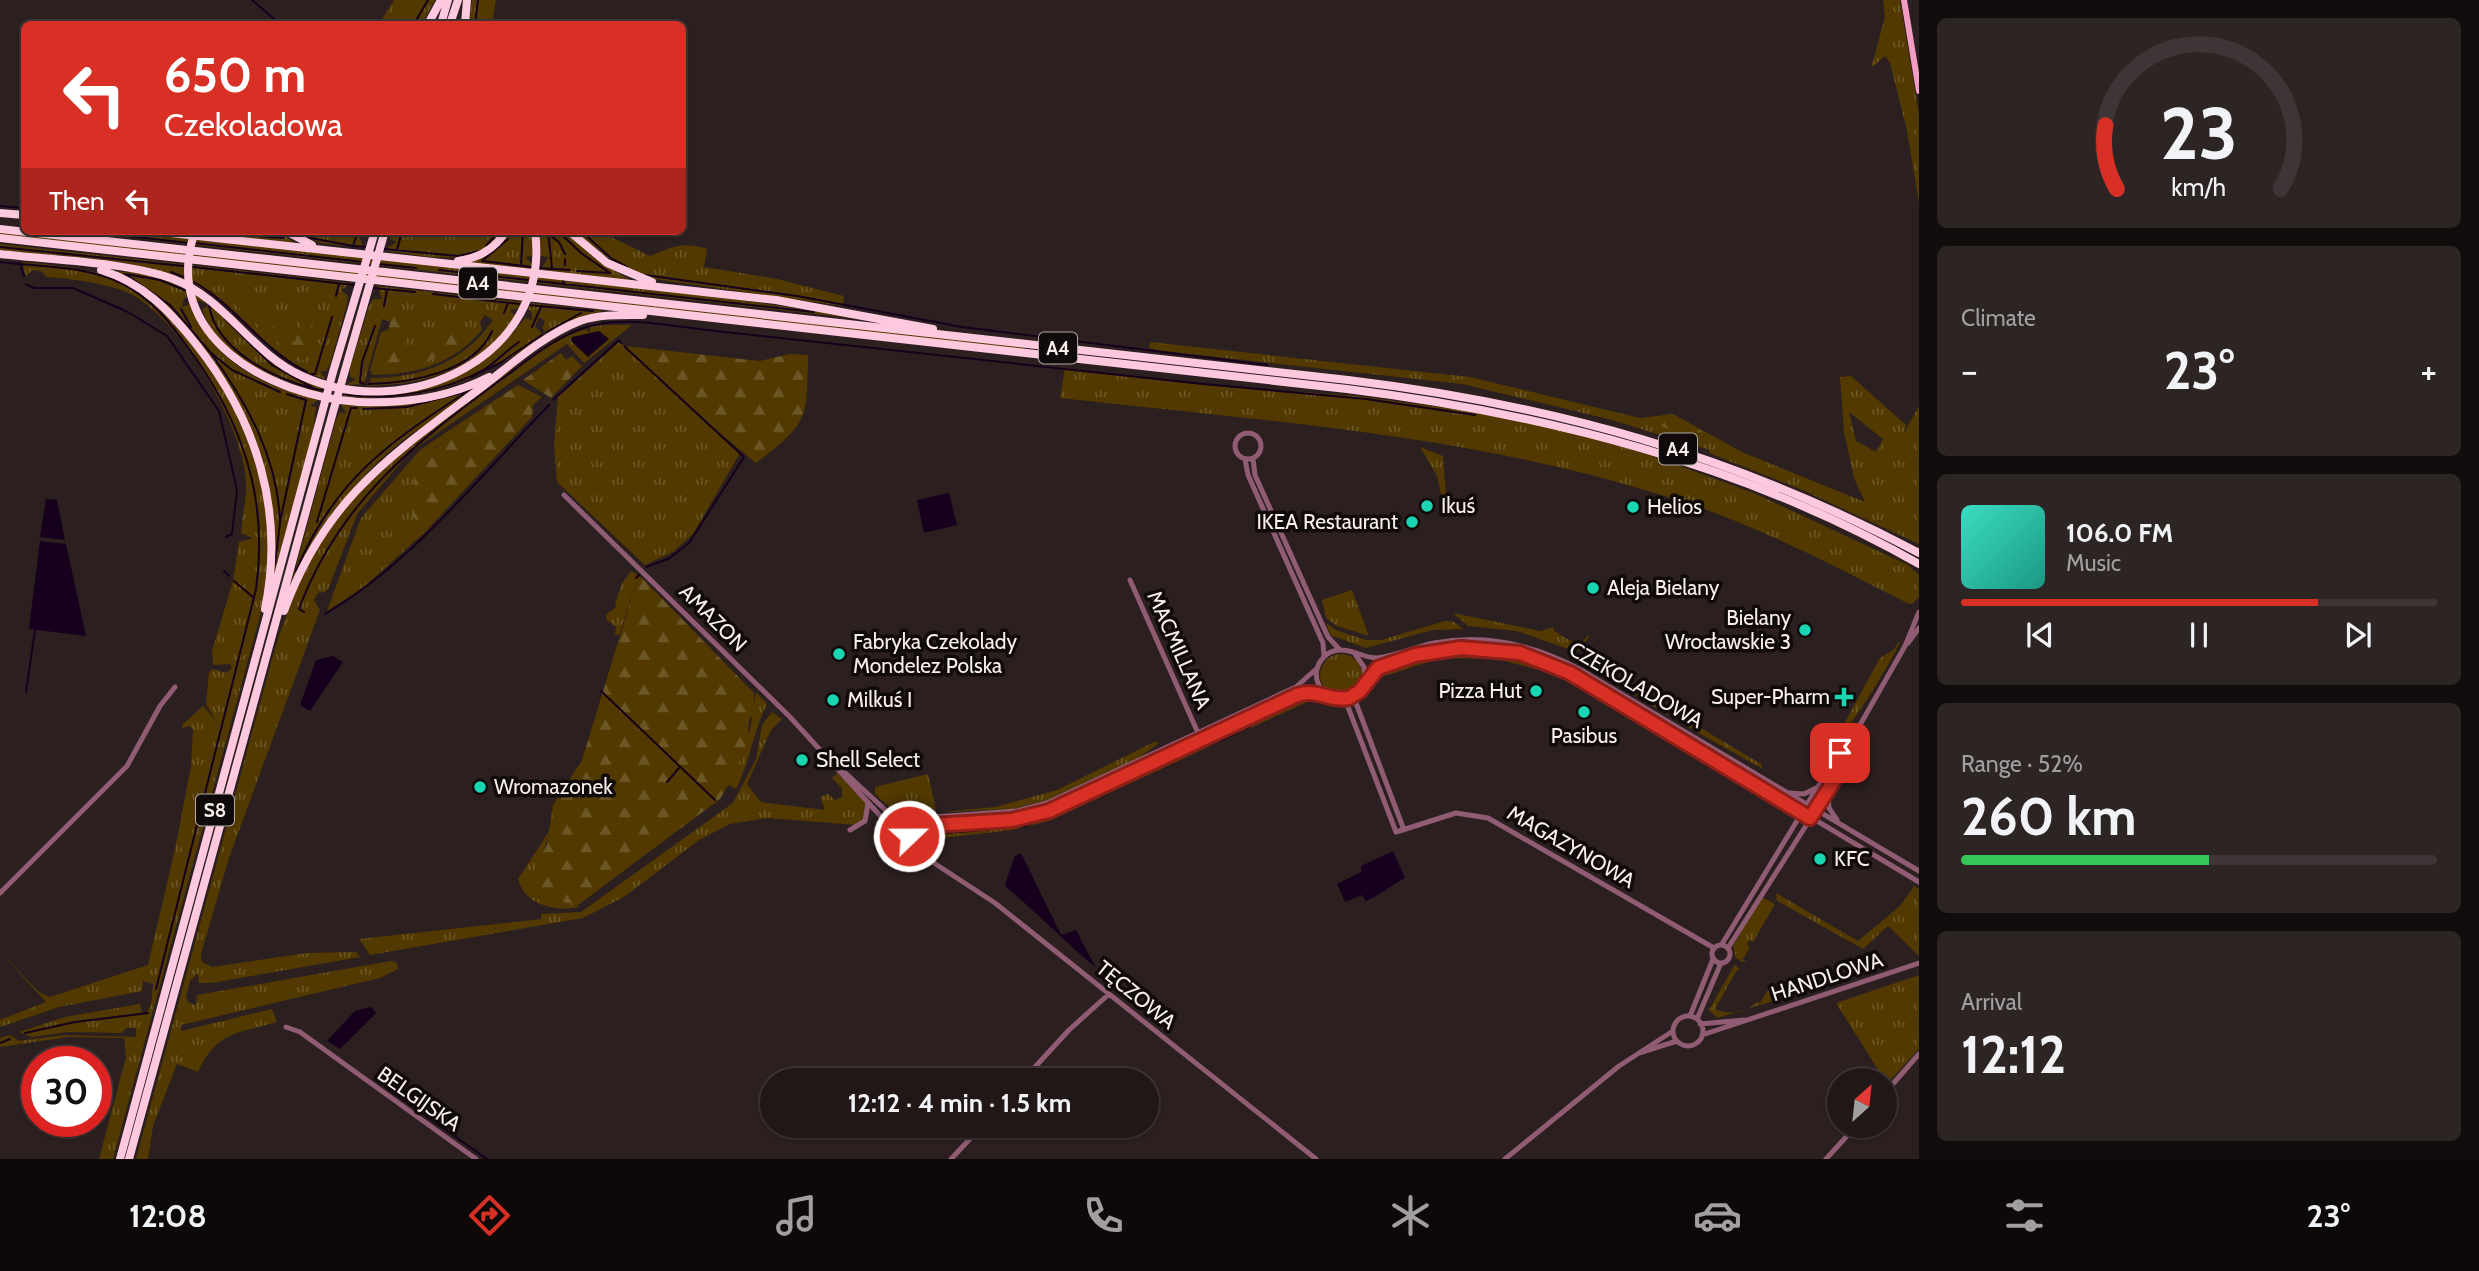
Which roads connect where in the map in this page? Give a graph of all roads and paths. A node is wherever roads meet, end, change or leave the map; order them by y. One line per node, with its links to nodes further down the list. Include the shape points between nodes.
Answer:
1 (441, 0): 6 (highway)
2 (448, 0): 7 (highway)
3 (458, 0): 8 (highway)
4 (467, 0): 9 (highway)
5 (1904, 0): 10 (main road)
6 (430, 21)
7 (441, 21)
8 (451, 21)
9 (465, 21)
10 (1919, 91)
11 (0, 213): 12 (highway)
12 (21, 215)
13 (0, 229): 14 (highway, A4)
14 (21, 231)
15 (54, 235): 32 (highway, A4)
16 (192, 235): 25 (highway)
17 (194, 235): 33 (highway, via 189,274 197,310 216,341 244,365 282,384 332,398 374,402 425,398 472,385)
18 (293, 235): 25 (highway)
19 (373, 235): 30 (highway, S8)
20 (384, 235): 30 (highway, S8)
21 (503, 235): 27 (highway, via 481,255)
22 (536, 235): 28 (highway, via 532,285 523,310 500,344 462,371 417,386 352,389 316,382 288,369 219,306 181,282 152,272)
23 (573, 235): 29 (highway, via 620,271)
24 (0, 238): 31 (highway, A4)
25 (336, 250): 27 (highway)
26 (0, 254): 28 (highway)
27 (431, 261): 29 (highway)
28 (81, 263): 44 (highway, via 131,281 160,302 220,377 247,425 264,473 272,533 270,579)
29 (690, 290): 32 (highway, via 800,303)
30 (362, 292): 44 (highway, S8, via 333,372); 48 (highway, S8)
31 (677, 314): 33 (highway, via 603,315 582,320); 38 (highway, A4, via 1348,389 1518,415 1688,462)
32 (956, 336): 38 (highway, A4, via 1398,386 1520,406 1648,439 1747,474 1821,505)
33 (505, 369): 48 (highway, via 401,446 342,505 301,571)
34 (1245, 459): 35 (street); 35 (street, via 1235,445 1248,433 1261,443); 37 (street, via 1248,475)
35 (1253, 459): 37 (street)
36 (564, 495): 57 (street, AMAZON)
37 (1270, 517): 40 (street)
38 (1917, 558)
39 (1130, 580): 55 (street, MACMILLANA)
40 (1299, 581): 45 (street, via 1329,640); 47 (street, via 1324,643)
41 (1919, 612): 43 (street)
42 (1919, 628): 43 (street)
43 (1905, 646): 56 (street)
44 (258, 649): 98 (highway, S8)
45 (1340, 650): 46 (street); 47 (street)
46 (1352, 652): 50 (street, via 1364,667); 60 (street, CZEKOLADOWA, via 1379,657 1434,643 1476,639 1534,648 1581,670)
47 (1324, 656): 49 (street)
48 (266, 660): 99 (highway, S8)
49 (1317, 668): 53 (street, via 1317,682); 55 (street, via 1303,683)
50 (1363, 685): 52 (street); 64 (street, CZEKOLADOWA, via 1381,666 1437,650 1502,650 1530,656 1570,673)
51 (175, 687): 78 (street, via 127,766)
52 (1357, 694): 54 (street); 72 (street, via 1356,703)
53 (1326, 695): 54 (street); 69 (street, via 1297,695 1049,811 1012,820)
54 (1340, 699): 72 (street, MAGAZYNOWA, via 1348,707 1396,832)
55 (1198, 733): 67 (street, via 1047,803 1017,811)
56 (1848, 746): 58 (street); 59 (street)
57 (838, 766): 61 (street, AMAZON); 65 (street, AMAZON)
58 (1821, 783): 60 (street, via 1804,794); 62 (street)
59 (1830, 788): 63 (street); 70 (street, via 1829,808)
60 (1789, 793): 62 (street, CZEKOLADOWA)
61 (868, 800): 68 (street, AMAZON); 71 (street, via 868,816)
62 (1807, 804): 63 (street, CZEKOLADOWA); 64 (street)
63 (1816, 810): 66 (street); 70 (street, CZEKOLADOWA)
64 (1802, 813): 66 (street, CZEKOLADOWA); 79 (street)
65 (893, 817): 67 (street); 68 (street)
66 (1810, 818): 77 (street, CZEKOLADOWA); 79 (street)
67 (906, 819): 73 (street)
68 (885, 821): 74 (street, via 885,837)
69 (944, 824): 73 (street, via 919,826); 75 (street, via 930,840)
70 (1842, 825): 76 (street, CZEKOLADOWA)
71 (850, 830)
72 (1404, 830): 80 (street, MAGAZYNOWA, via 1456,813 1488,818)
73 (910, 834): 74 (street); 75 (street)
74 (902, 841): 75 (street, TĘCZOWA)
75 (932, 858): 84 (street, TĘCZOWA)
76 (1919, 871)
77 (1919, 882)
78 (0, 893)
79 (1725, 946): 80 (street); 82 (street, via 1729,958)
80 (1714, 948): 81 (street)
81 (1713, 958): 82 (street); 85 (street)
82 (1721, 963): 87 (street)
83 (1919, 963): 86 (street, HANDLOWA)
84 (1109, 994): 94 (street); 102 (street, TĘCZOWA)
85 (1690, 1016): 87 (street); 89 (street, via 1680,1018)
86 (1744, 1020): 87 (street, HANDLOWA); 90 (street, HANDLOWA)
87 (1699, 1022): 90 (street)
88 (286, 1027): 100 (street, BELGIJSKA, via 300,1032)
89 (1673, 1031): 91 (street); 92 (street)
90 (1702, 1035): 91 (street, via 1690,1046)
91 (1677, 1041): 92 (street)
92 (1639, 1053): 103 (street)
93 (1919, 1054): 95 (street)
94 (1034, 1068)
95 (1897, 1079)
96 (971, 1138): 101 (street)
97 (1845, 1138): 104 (street)
98 (120, 1159)
99 (130, 1159)
100 (476, 1159)
101 (951, 1159)
102 (1316, 1159)
103 (1505, 1159)
104 (1826, 1159)

